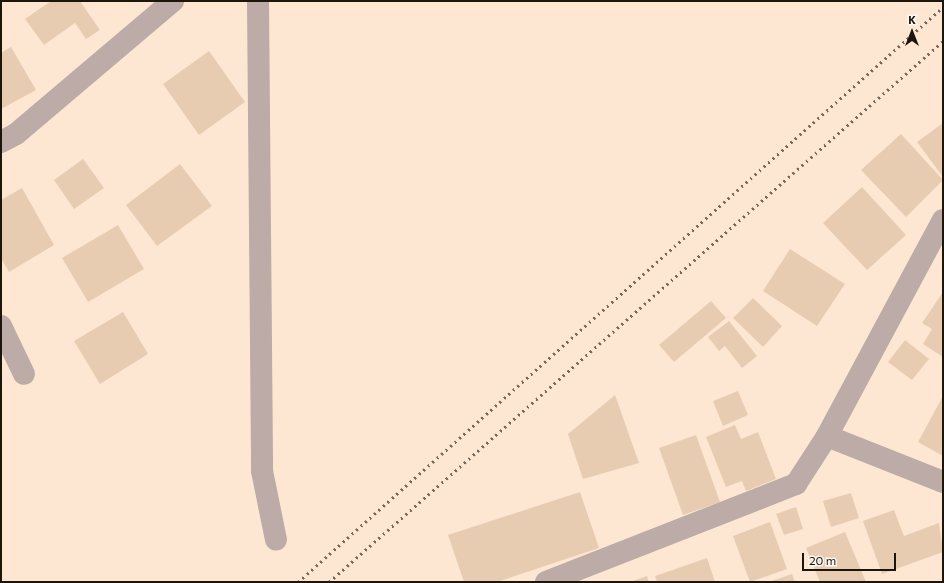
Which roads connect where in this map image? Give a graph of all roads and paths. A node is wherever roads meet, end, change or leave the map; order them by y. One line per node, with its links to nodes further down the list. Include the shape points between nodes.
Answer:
1 (173, 1): 3 (street, via 16,134)
2 (258, 1): 9 (street, via 262,471)
3 (1, 142)
4 (943, 220): 7 (street)
5 (1, 326): 6 (street)
6 (24, 374)
7 (827, 436): 8 (street); 10 (street, via 796,484)
8 (943, 482)
9 (276, 540)
10 (546, 582)

